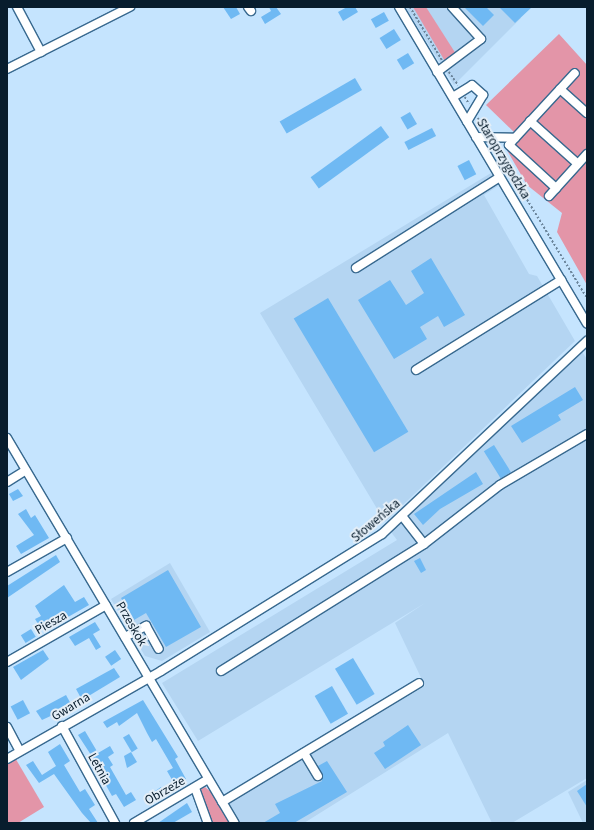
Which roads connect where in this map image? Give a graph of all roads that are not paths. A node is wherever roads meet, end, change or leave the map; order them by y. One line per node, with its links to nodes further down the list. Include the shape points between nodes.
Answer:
1 (17, 7): 5 (street)
2 (130, 7): 5 (street)
3 (399, 7): 7 (street, Staroprzygodzka)
4 (452, 7): 7 (street, via 481,38)
5 (41, 52): 6 (street)
6 (7, 69)
7 (437, 72): 10 (street, Staroprzygodzka)
8 (575, 73): 9 (street)
9 (560, 89): 11 (street); 13 (street)
10 (453, 97): 12 (street, Staroprzygodzka); 12 (street, via 472,85 483,95 472,109)
11 (587, 113)
12 (467, 122): 14 (street, Staroprzygodzka)
13 (530, 122): 15 (street); 17 (street)
14 (476, 137): 15 (street); 18 (street, Staroprzygodzka)
15 (515, 138): 19 (street, via 509,145)
16 (587, 154): 17 (street)
17 (578, 164): 19 (street)
18 (500, 177): 21 (street); 22 (street, Staroprzygodzka)
19 (556, 188): 20 (street)
20 (549, 196)
21 (356, 268)
22 (561, 280): 23 (street, Staroprzygodzka); 25 (street)
23 (587, 323)
24 (587, 341): 30 (street, Słoweńska)
25 (416, 370)
26 (587, 434): 32 (street, via 500,485)
27 (7, 438): 28 (street, Przeskok)
28 (26, 470): 29 (street); 31 (street, Przeskok)
29 (7, 482)
30 (402, 516): 32 (street); 39 (street, Słoweńska, via 353,555)
31 (67, 538): 33 (street); 34 (street, Przeskok)
32 (424, 544): 38 (street)
33 (7, 572)
34 (106, 605): 35 (street, Przeskok); 37 (street, Piesza)
35 (125, 637): 36 (street, via 146,626); 39 (street, Przeskok)
36 (159, 649)
37 (7, 662)
38 (221, 671)
39 (148, 677): 41 (street, Gwarna); 47 (street, Przeskok)
40 (419, 683): 44 (street)
41 (62, 726): 43 (street, Gwarna); 50 (street, Letnia)
42 (7, 727): 43 (street)
43 (20, 751): 45 (street, Gwarna)
44 (304, 753): 46 (street); 49 (street)
45 (7, 759)
46 (318, 776)
47 (208, 779): 48 (street, Obrzeże); 49 (street, Przeskok)
48 (194, 788): 51 (street, Obrzeże); 52 (street)
49 (222, 802): 53 (street, Przeskok)
50 (115, 823)
51 (134, 823)
52 (208, 823)
53 (235, 823)

